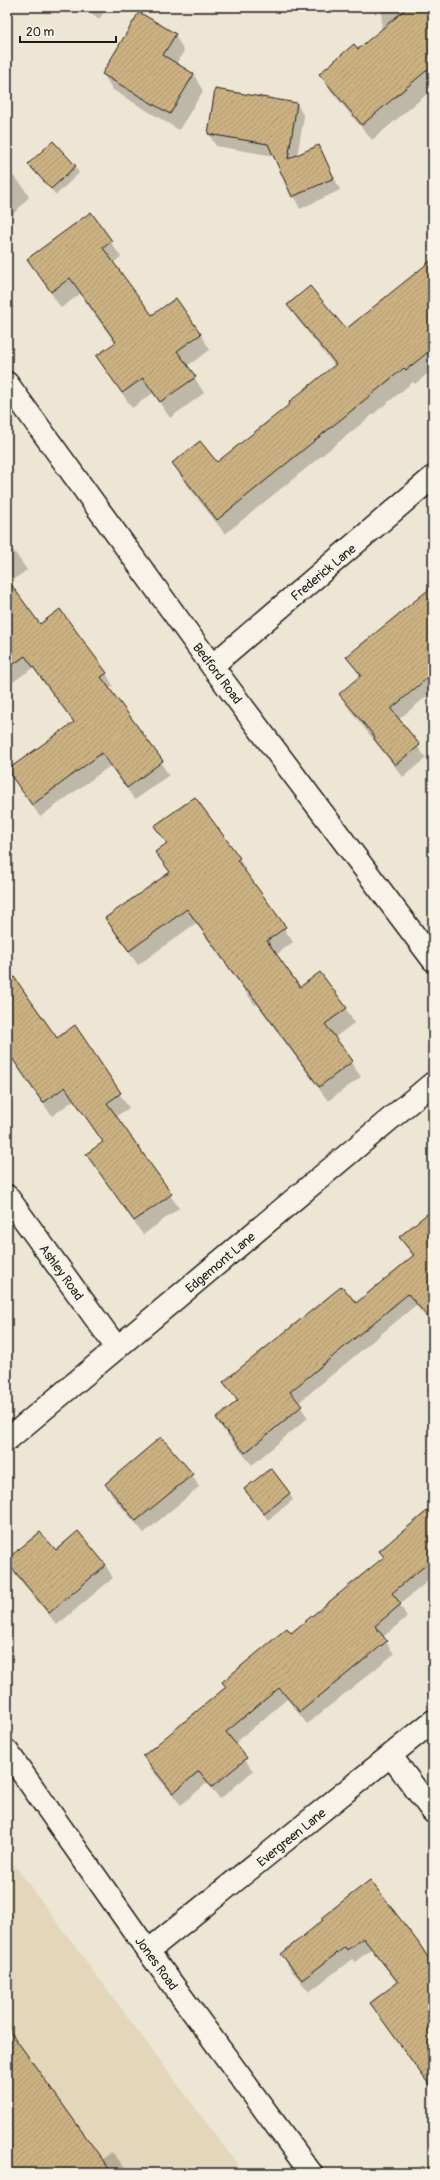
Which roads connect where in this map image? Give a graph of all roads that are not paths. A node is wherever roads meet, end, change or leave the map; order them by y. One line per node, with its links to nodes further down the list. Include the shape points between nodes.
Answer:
1 (7, 383): 3 (street, Bedford Road)
2 (433, 478): 3 (street, Frederick Lane)
3 (212, 666): 4 (street, Bedford Road)
4 (433, 960)
5 (433, 1083): 7 (street, Edgemont Lane)
6 (7, 1196): 7 (street, Ashley Road)
7 (117, 1348): 8 (street, Edgemont Lane)
8 (7, 1440)
9 (433, 1721): 11 (street, Evergreen Lane)
10 (7, 1751): 13 (street, Jones Road)
11 (391, 1756): 12 (street); 13 (street, Evergreen Lane)
12 (433, 1812)
13 (148, 1951): 14 (street, Jones Road)
14 (311, 2173)

